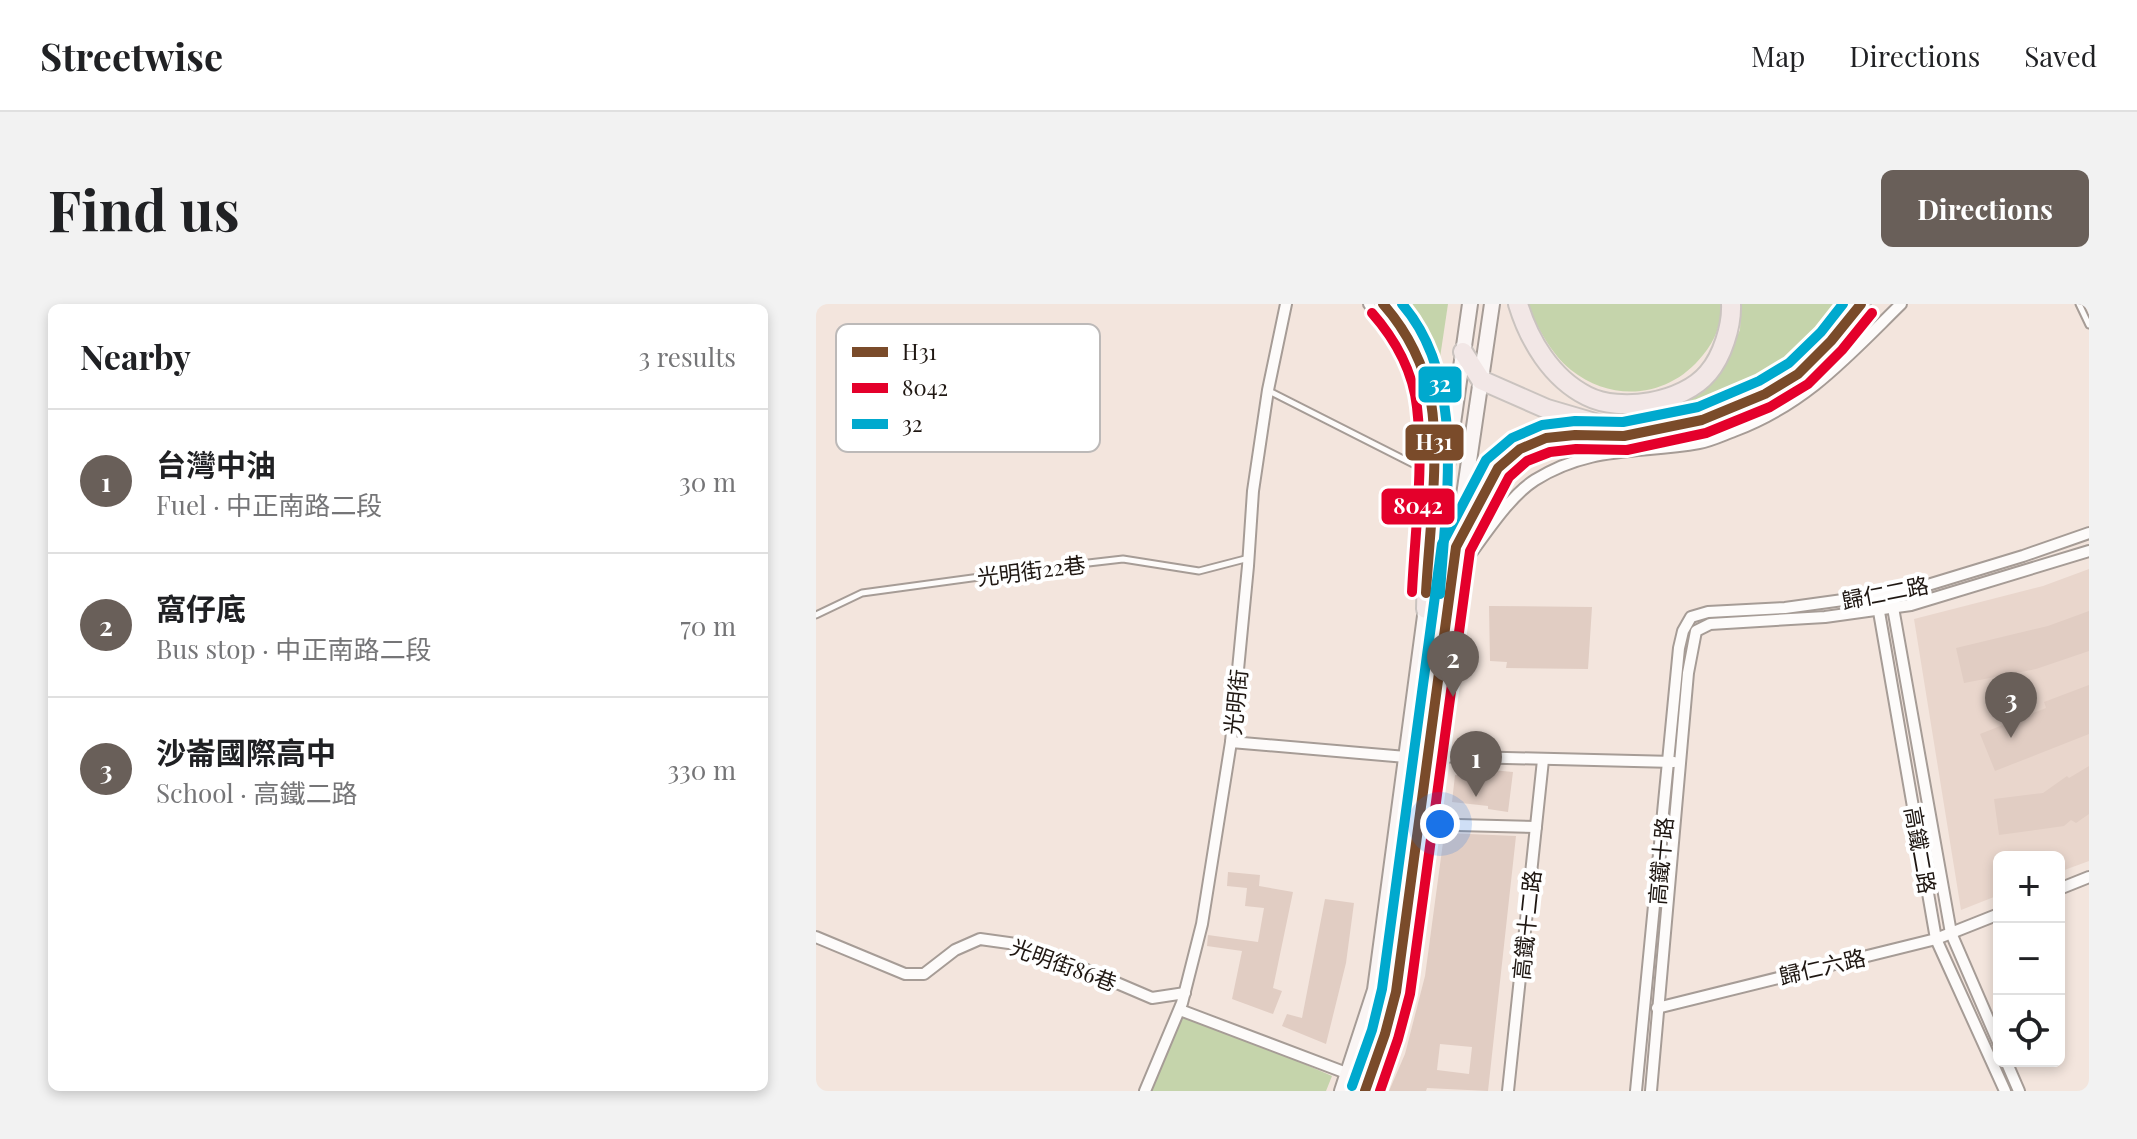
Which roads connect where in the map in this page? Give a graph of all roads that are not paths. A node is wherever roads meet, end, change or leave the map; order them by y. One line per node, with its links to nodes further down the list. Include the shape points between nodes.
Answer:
1 (1286, 304): 14 (street, 光明街)
2 (1369, 304): 16 (street, via 1393,333 1408,367 1423,413)
3 (1383, 304): 17 (highway, via 1417,355 1431,402)
4 (1470, 304): 12 (street)
5 (1492, 304): 13 (street)
6 (1518, 304): 7 (highway, via 1540,355 1565,379 1587,396 1635,405 1658,402 1707,374 1725,337)
7 (1731, 304)
8 (1861, 304): 15 (highway, via 1798,374 1765,394 1702,420)
9 (1901, 304): 22 (street, via 1810,391 1766,419 1702,443 1575,459 1533,481)
10 (2079, 304): 11 (lane)
11 (2089, 325)
12 (1463, 352): 13 (highway); 26 (street)
13 (1481, 380): 15 (highway, via 1590,422); 19 (street)
14 (1268, 390): 16 (lane); 21 (street, 光明街)
15 (1654, 428): 19 (highway, via 1624,436 1546,438 1520,449 1498,468)
16 (1425, 470): 17 (street)
17 (1430, 493): 26 (highway)
18 (2089, 533): 23 (street, 歸仁二路)
19 (1456, 547): 22 (street)
20 (2089, 551): 25 (street, 歸仁二路)
21 (1249, 558): 28 (lane, 光明街22巷, via 1199,571 1123,559 976,577 862,593); 31 (street, 光明街)
22 (1452, 578): 32 (street)
23 (1890, 594): 24 (street, 歸仁二路); 25 (street, 高鐵二路)
24 (1877, 596): 27 (street, 高鐵二路); 29 (street, 歸仁二路, via 1708,612 1691,617)
25 (1894, 608): 27 (street, 歸仁二路); 42 (street, 高鐵二路)
26 (1426, 609): 33 (street)
27 (1878, 611): 30 (street, 歸仁二路, via 1710,624 1696,631); 44 (street, 高鐵二路)
28 (816, 615)
29 (1683, 631): 35 (street, 高鐵十路)
30 (1692, 647): 36 (street, 高鐵十路)
31 (1231, 742): 33 (street); 45 (street, 光明街, via 1202,924)
32 (1428, 756): 34 (street); 37 (street)
33 (1406, 757): 51 (street, via 1375,990)
34 (1543, 760): 35 (street); 38 (street, 高鐵十二路)
35 (1669, 762): 36 (street); 48 (street, 高鐵十路)
36 (1681, 762): 46 (street, 高鐵十路)
37 (1419, 824): 38 (street); 54 (street, via 1396,992)
38 (1536, 827): 55 (street, 高鐵十二路)
39 (2089, 877): 40 (street)
40 (2065, 887)
41 (1993, 916): 42 (street, 歸仁六路)
42 (1951, 933): 44 (street, 歸仁六路); 49 (street, 高鐵二路)
43 (816, 937): 45 (street, 光明街86巷, via 905,974 924,974 980,939 1056,957 1152,998)
44 (1936, 939): 46 (street, 歸仁六路); 58 (street, 高鐵二路)
45 (1185, 993): 47 (street, 光明街)
46 (1660, 1007): 48 (street, 歸仁六路); 57 (street, 高鐵十路)
47 (1180, 1010): 51 (street); 52 (street, 光明街)
48 (1644, 1014): 56 (street, 高鐵十路)
49 (1993, 1030)
50 (2009, 1067): 59 (street)
51 (1349, 1074): 53 (street)
52 (1145, 1091)
53 (1342, 1091)
54 (1365, 1091)
55 (1508, 1091)
56 (1636, 1091)
57 (1651, 1091)
58 (2005, 1091)
59 (2019, 1091)

